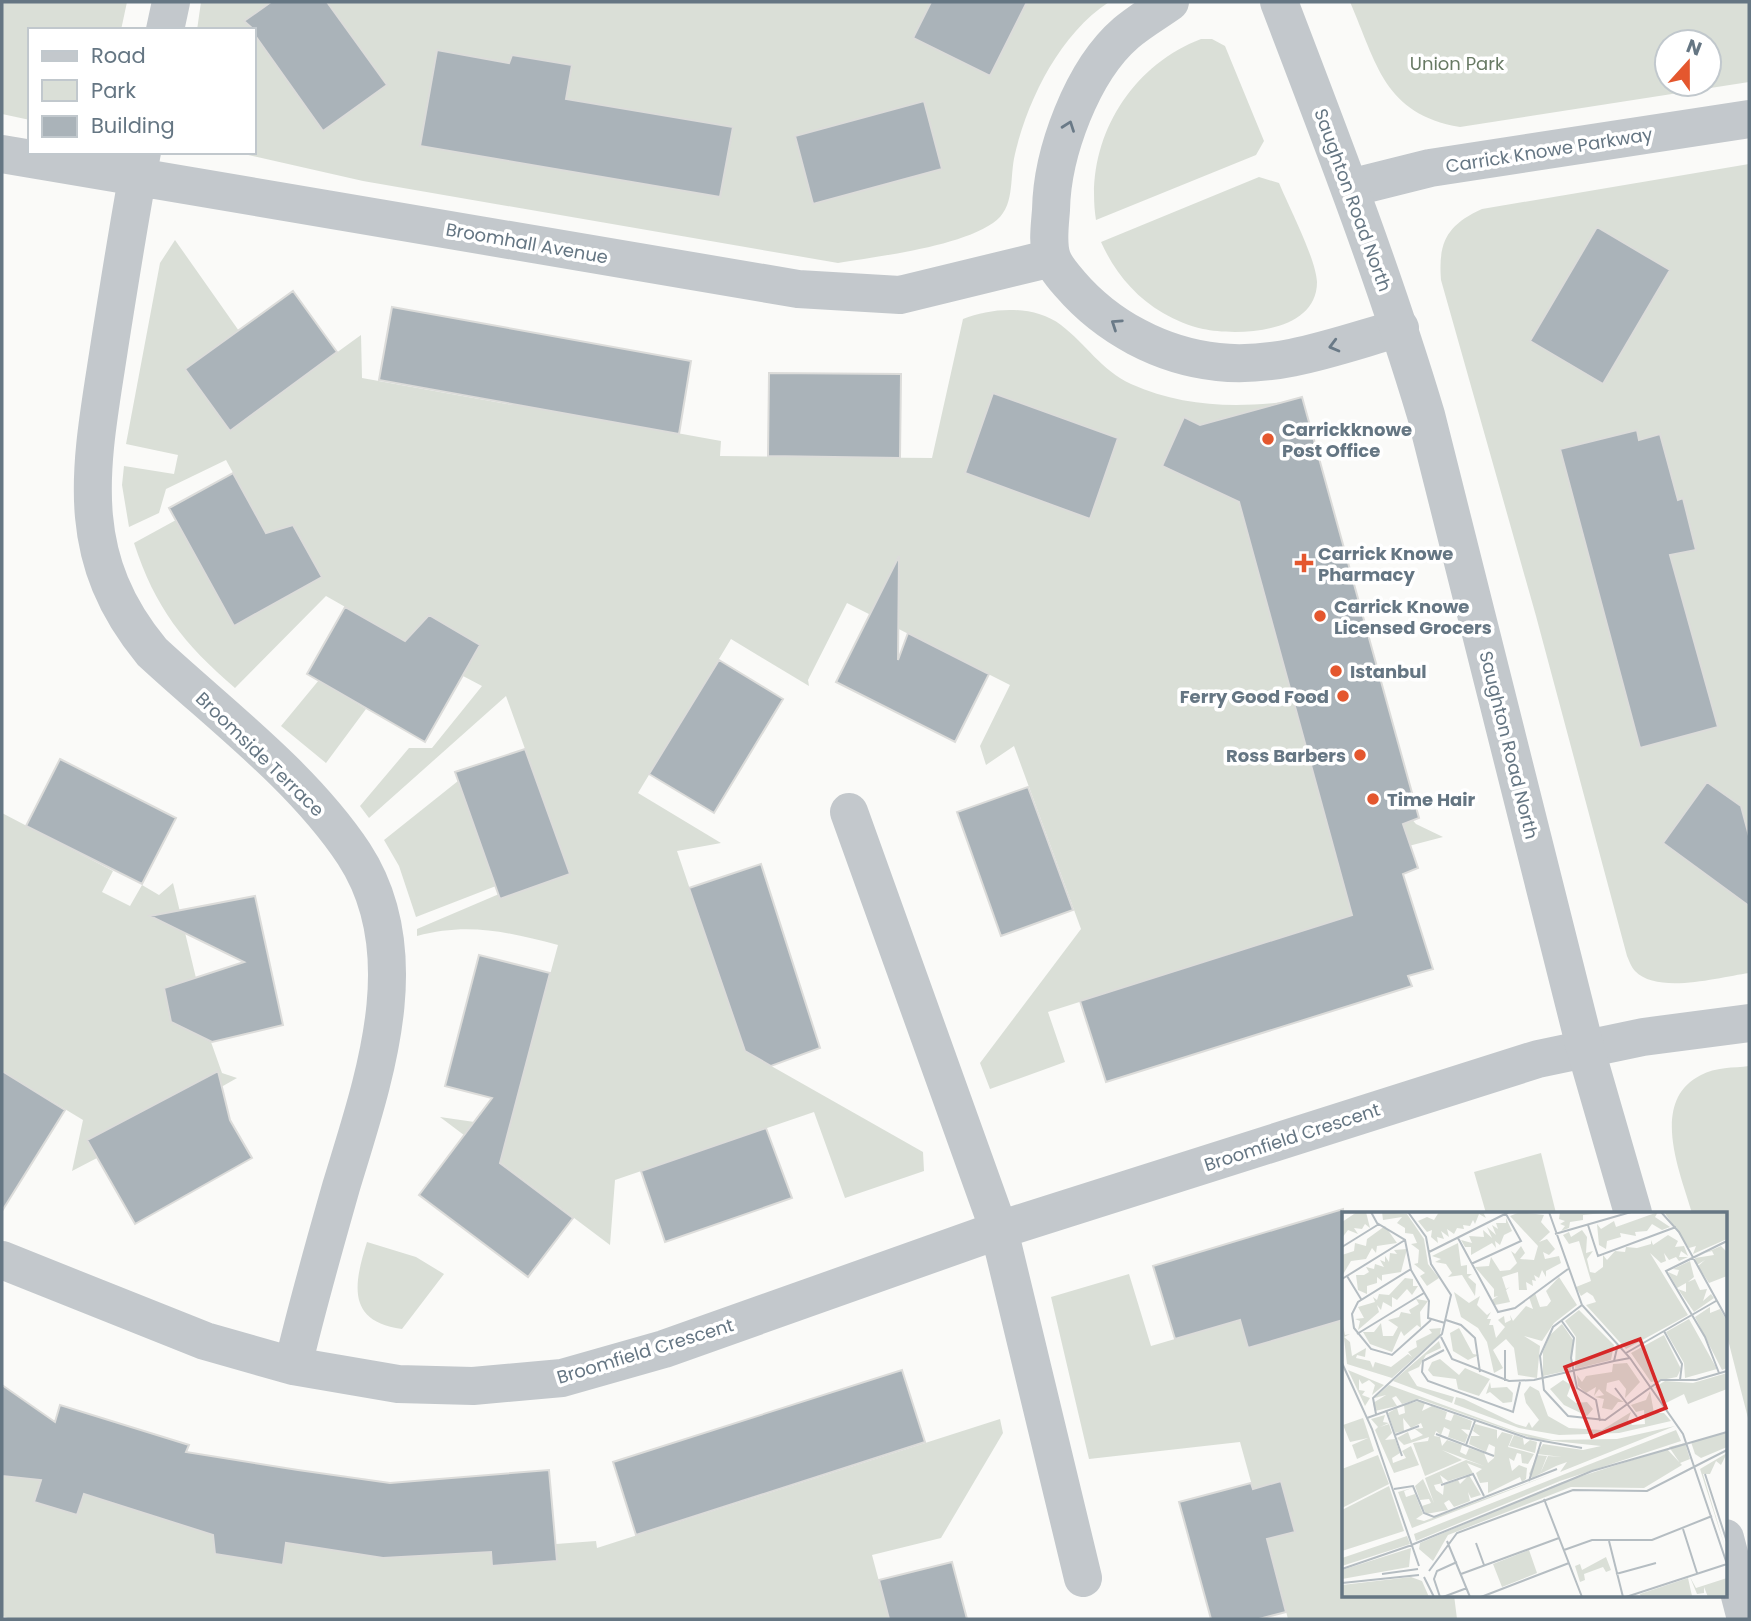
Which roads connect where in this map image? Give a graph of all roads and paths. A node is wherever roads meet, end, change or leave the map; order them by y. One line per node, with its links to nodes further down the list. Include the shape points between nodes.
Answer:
1 (171, 2): 4 (street)
2 (1170, 2): 9 (street, one-way to 2, via 1054,182 1079,100 1125,33)
3 (1279, 2): 8 (street, Saughton Road North)
4 (165, 28)
5 (1749, 119): 8 (street, Carrick Knowe Parkway, via 1430,169)
6 (2, 154): 7 (street, Broomhall Avenue)
7 (139, 165): 9 (street, Broomhall Avenue, via 798,289 900,295); 17 (street, Broomside Terrace, via 93,468 94,524 111,593 131,628 152,652 301,789 339,834 355,856 377,908 385,957 385,1019 375,1072)
8 (1350, 188): 10 (street, Saughton Road North)
9 (1052, 258): 10 (street, one-way to 9, via 1283,359 1206,360 1170,352 1120,327 1079,293)
10 (1400, 328): 13 (street, Saughton Road North, via 1426,415)
11 (849, 812): 15 (street)
12 (1749, 1023): 13 (street, Broomfield Crescent)
13 (1585, 1047): 14 (street, Saughton Road North); 15 (street, Broomfield Crescent)
14 (1633, 1212)
15 (999, 1230): 17 (street, Broomfield Crescent, via 664,1349 562,1378 473,1386 398,1384); 19 (street)
16 (2, 1260): 17 (street, Broomfield Crescent, via 205,1341)
17 (293, 1366)
18 (1726, 1542): 20 (street)
19 (1083, 1578)
20 (1746, 1619)

